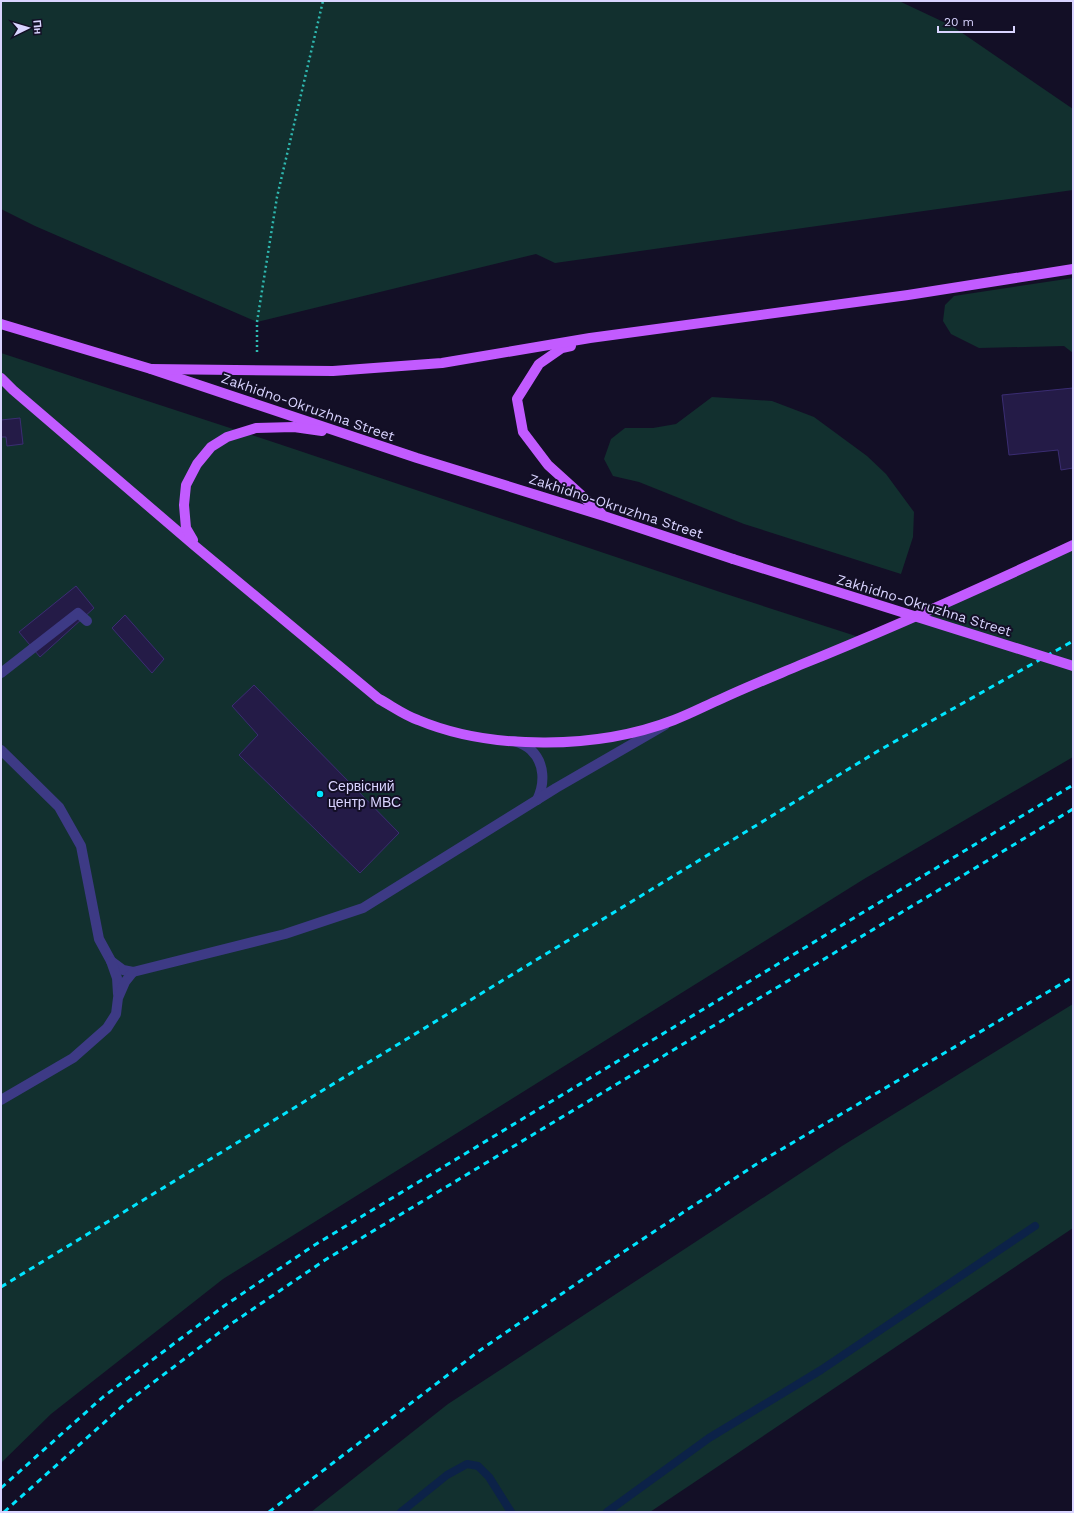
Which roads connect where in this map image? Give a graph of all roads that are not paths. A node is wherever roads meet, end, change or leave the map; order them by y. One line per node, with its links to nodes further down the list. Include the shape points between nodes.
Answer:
1 (1073, 269): 3 (main road, via 908,295)
2 (1, 324): 4 (main road)
3 (621, 334): 4 (main road, via 442,363 333,371); 7 (main road, via 562,348 539,364 517,399 522,432 548,465)
4 (151, 369): 6 (main road, Zakhidno-Okruzhna Street)
5 (1, 378): 9 (main road)
6 (345, 434): 7 (main road, Zakhidno-Okruzhna Street); 9 (main road, via 294,428 256,428 227,437 210,447 186,485 186,528)
7 (604, 516): 11 (main road, Zakhidno-Okruzhna Street, bridge)
8 (1073, 545): 13 (main road, via 865,639)
9 (196, 546): 14 (main road, via 379,698 417,720 452,732)
10 (87, 621): 12 (lane, via 78,613)
11 (1073, 666)
12 (1, 673)
13 (673, 720): 14 (main road, via 630,733 596,739 544,743); 16 (lane)
14 (514, 741): 16 (lane, via 530,749 539,760 543,783)
15 (1, 750): 17 (lane, via 59,807 81,846 99,939)
16 (537, 800): 18 (lane, via 363,908 285,934)
17 (111, 961): 18 (lane, via 123,970); 19 (lane, via 117,978)
18 (133, 972): 19 (lane)
19 (118, 998): 20 (lane, via 116,1014 108,1028 73,1058)
20 (1, 1100)

